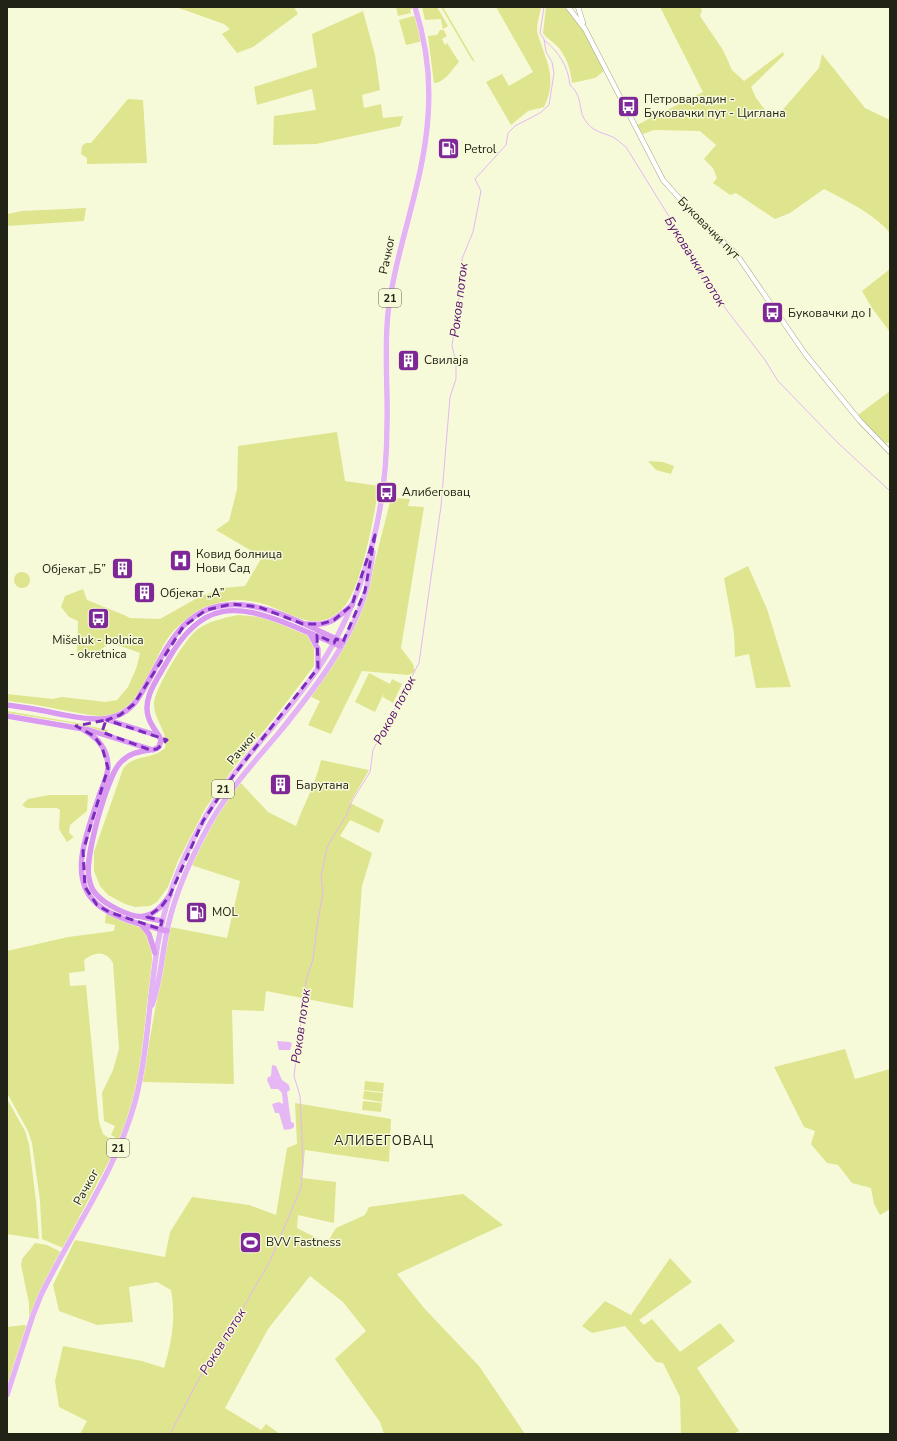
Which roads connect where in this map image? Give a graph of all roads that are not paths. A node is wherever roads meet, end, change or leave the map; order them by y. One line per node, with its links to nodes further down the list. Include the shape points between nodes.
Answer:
1 (415, 7): 6 (main road, Рачког / 21, via 427,61 428,116 420,170 399,251 387,318 386,457)
2 (568, 7): 4 (street, Буковачки пут)
3 (578, 7): 4 (street)
4 (585, 29): 5 (street, Буковачки пут, via 663,180 737,255 806,355 860,421)
5 (890, 452)
6 (375, 535): 7 (main road, Рачког / 21); 11 (main road, Рачког / 21, via 366,591)
7 (352, 605): 8 (highway, via 331,622); 10 (main road, Рачког / 21)
8 (304, 624): 10 (highway); 15 (highway, via 249,604 226,605 206,610 189,621 176,635 134,704 120,715)
9 (310, 634): 10 (highway); 12 (highway, via 318,646); 17 (highway, via 271,617 247,610 219,612 198,623 176,646 149,695 148,717)
10 (335, 641): 11 (highway); 12 (main road, Рачког / 21)
11 (341, 644): 24 (main road, Рачког / 21, via 316,685 237,783 210,824 184,879)
12 (318, 668): 19 (main road, Рачког / 21, via 293,704 237,770 214,802 189,848)
13 (7, 705): 15 (highway, via 88,720)
14 (7, 716): 16 (highway)
15 (107, 720): 17 (highway)
16 (77, 727): 18 (highway, via 110,735); 22 (highway, via 94,736 102,746 108,768 83,851 82,874 85,887 93,901 102,908)
17 (159, 736): 18 (highway, via 159,747)
18 (150, 750): 20 (highway, via 132,753 126,757 112,776 89,849 87,871 93,890 105,902 130,914)
19 (170, 895): 20 (highway, via 161,907); 21 (main road, Рачког / 21)
20 (143, 916): 21 (highway)
21 (162, 922): 23 (main road, Рачког / 21)
22 (140, 924): 23 (highway); 25 (highway, via 149,934)
23 (160, 929): 24 (highway); 25 (main road, Рачког / 21)
24 (168, 931): 26 (main road, Рачког / 21, via 156,994)
25 (155, 953): 26 (main road, Рачког / 21)
26 (150, 1010): 27 (main road, Рачког / 21, via 138,1088 125,1134 51,1275 31,1321)
27 (7, 1395)

